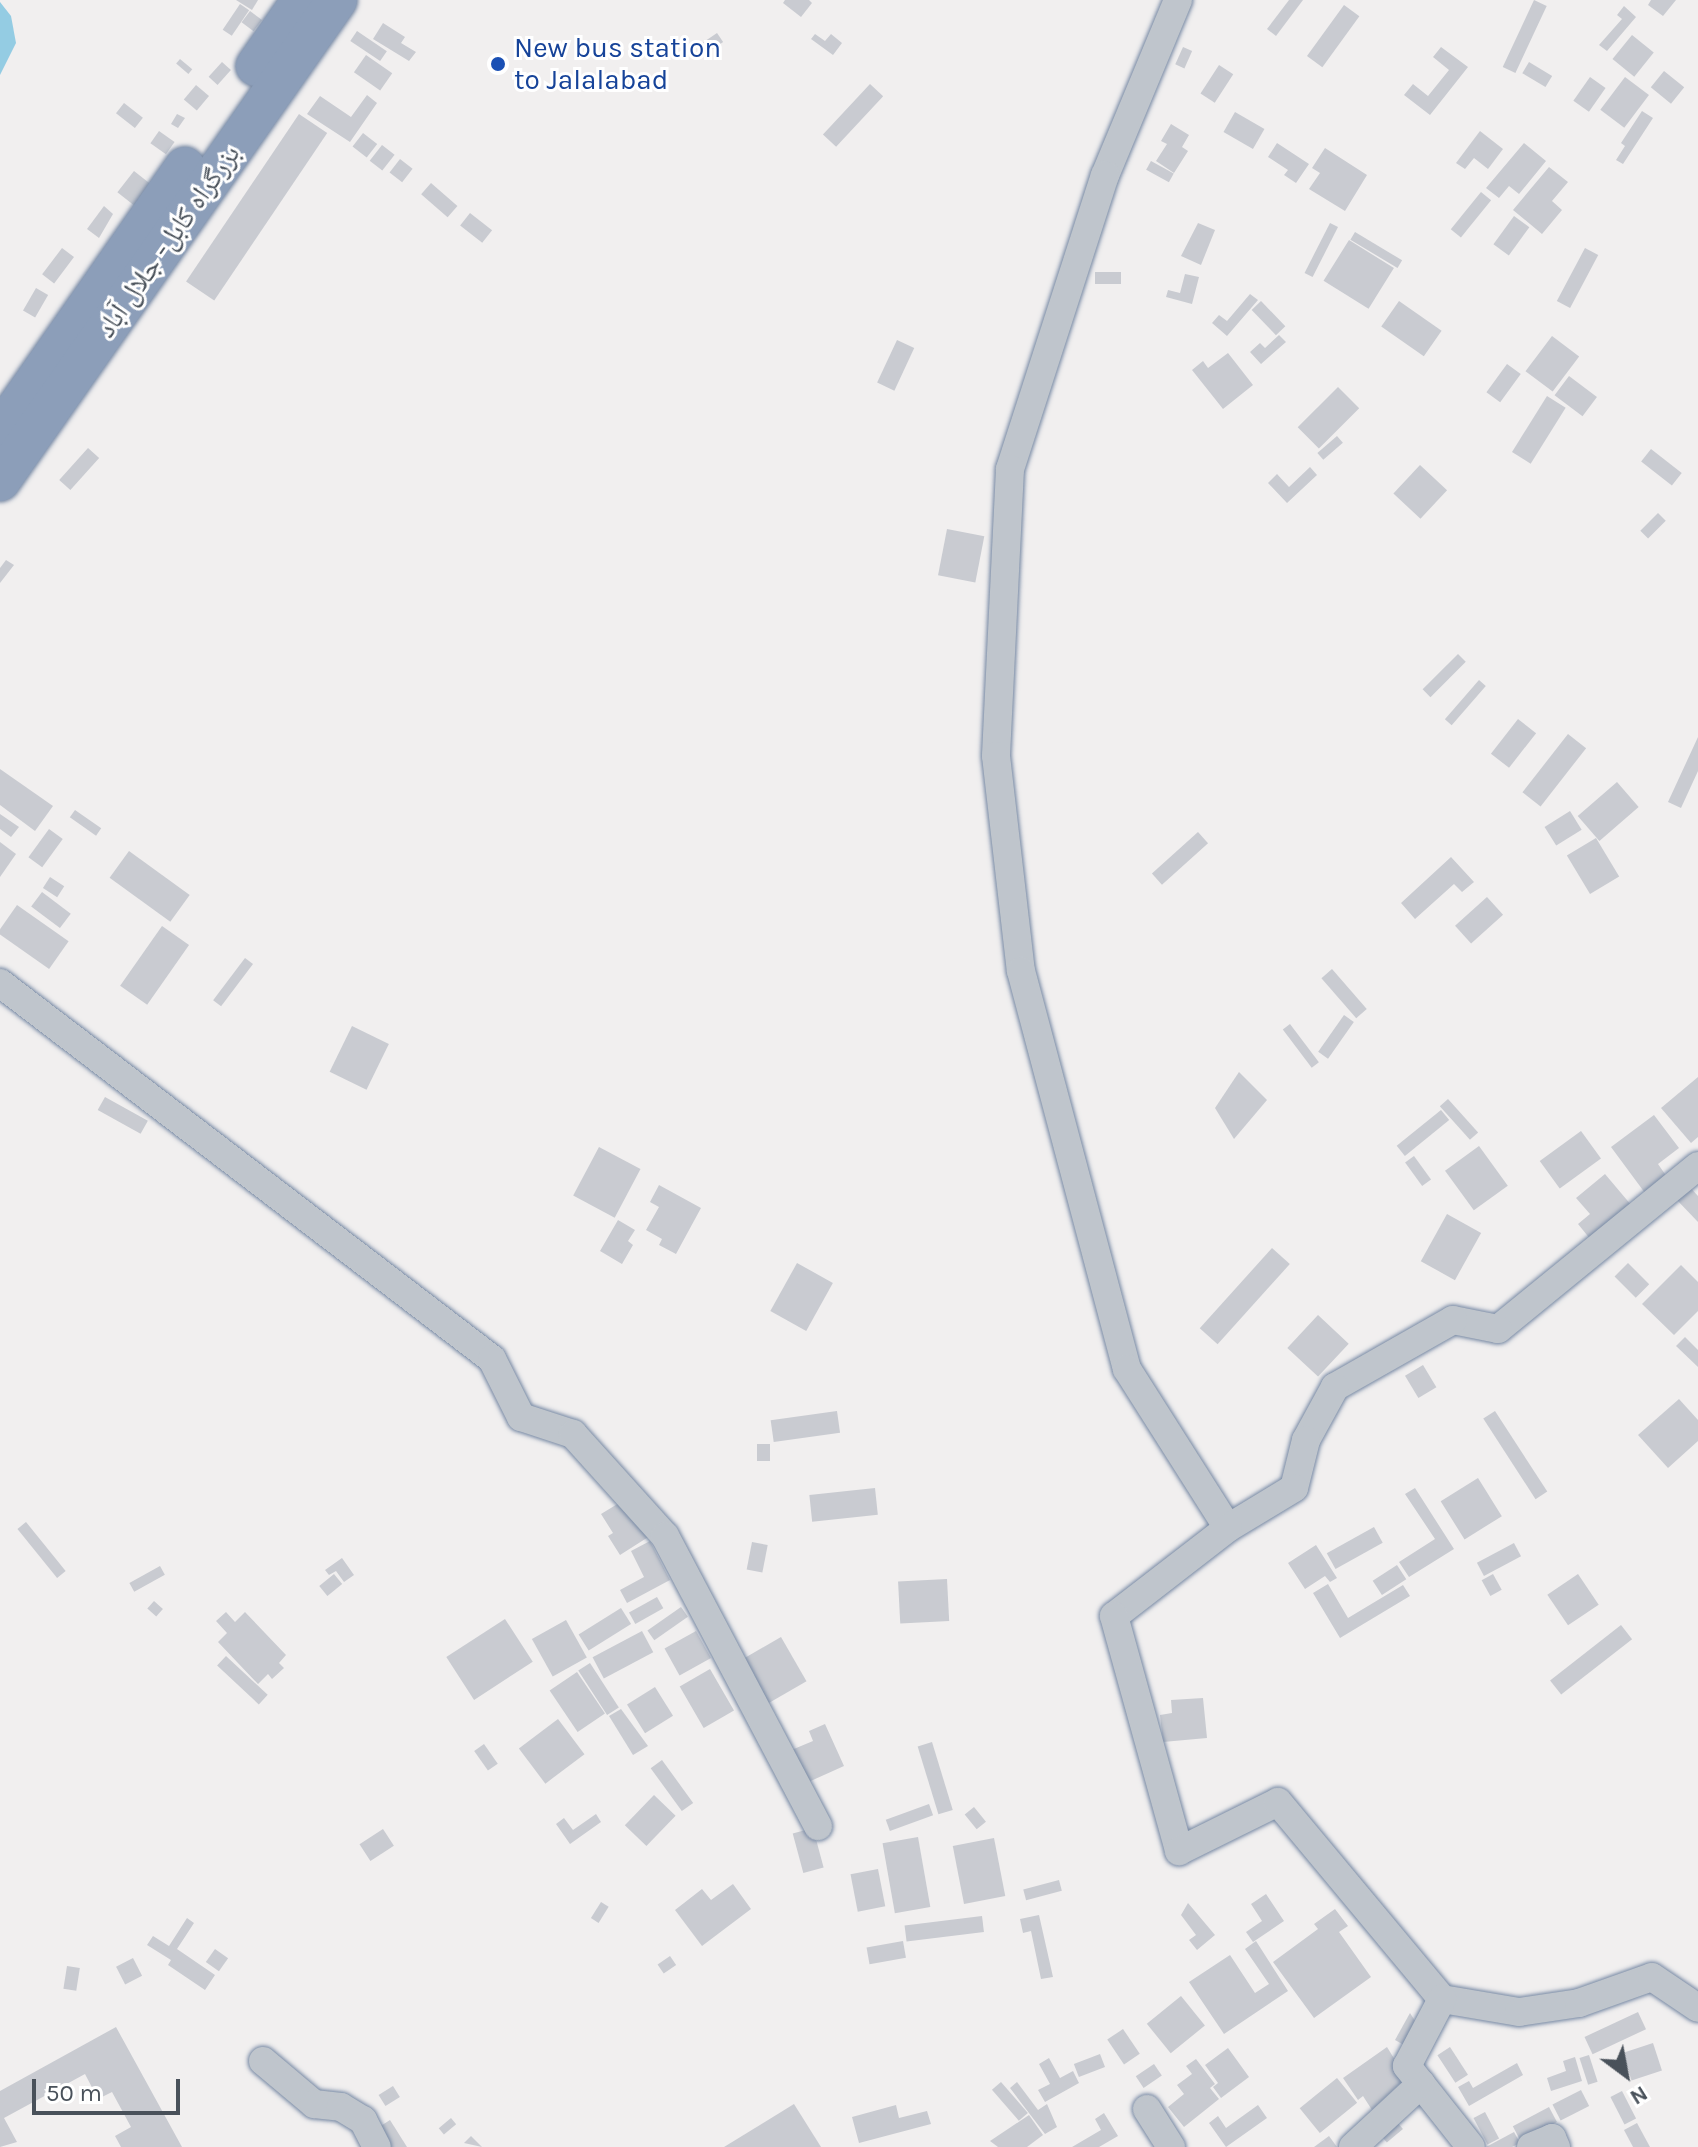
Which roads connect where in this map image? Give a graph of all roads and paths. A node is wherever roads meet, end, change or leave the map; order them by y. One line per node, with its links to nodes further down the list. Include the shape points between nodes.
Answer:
1 (302, 0): 4 (highway, بزرگراه کابل- جلال آباد)
2 (337, 0): 4 (highway, بزرگراه کابل- جلال آباد)
3 (1178, 0): 9 (street, via 1105,175 1010,469 996,756 1021,971 1127,1369)
4 (58, 375): 5 (highway, بزرگراه کابل- جلال آباد); 6 (highway, بزرگراه کابل- جلال آباد)
5 (0, 432)
6 (0, 481)
7 (0, 983): 10 (street, via 492,1359 521,1417 573,1434 665,1536)
8 (1698, 1166): 9 (street, via 1498,1329 1453,1320 1335,1387 1306,1440 1294,1488)
9 (1228, 1528): 11 (street, via 1114,1616 1179,1851 1278,1802)
10 (818, 1826)
11 (1442, 1999): 12 (street, via 1519,2012 1579,2003 1652,1977); 14 (street, via 1407,2066)
12 (1698, 2008)
13 (263, 2061): 16 (street, via 314,2104 341,2107 363,2120)
14 (1421, 2084): 18 (street); 19 (street)
15 (1147, 2109): 17 (street)
16 (377, 2147)
17 (1171, 2147)
18 (1353, 2147)
19 (1471, 2147)
20 (1531, 2147): 21 (street, via 1552,2138)
21 (1556, 2147)

